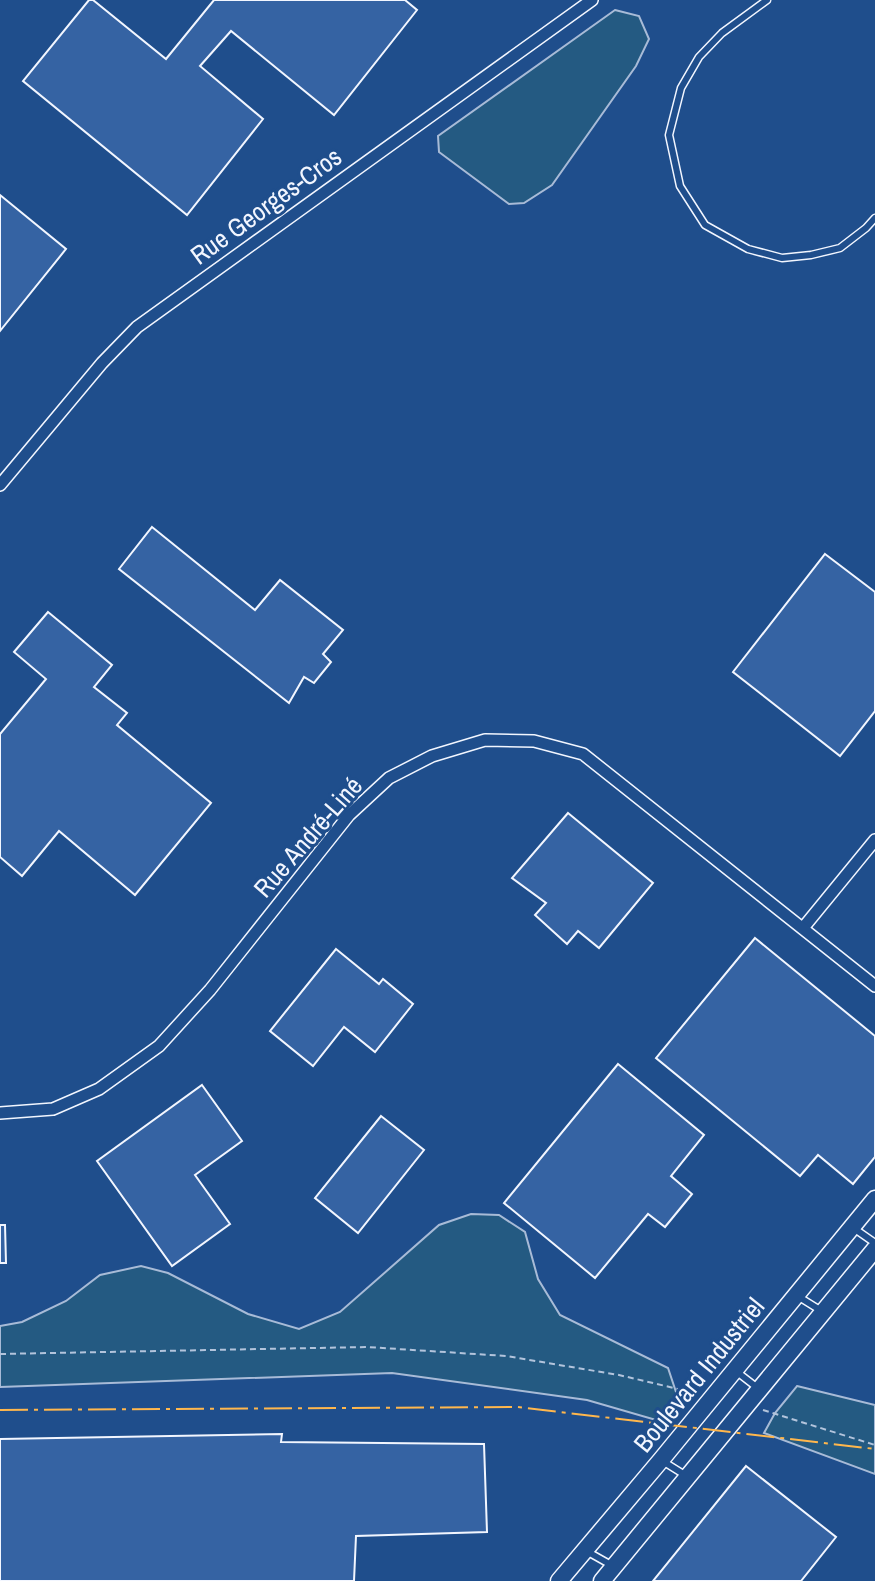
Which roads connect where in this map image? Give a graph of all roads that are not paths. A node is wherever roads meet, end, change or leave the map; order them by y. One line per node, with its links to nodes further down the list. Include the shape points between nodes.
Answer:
1 (592, 0): 4 (street, Rue Georges-Cros, via 137,327)
2 (767, 0): 3 (lane, via 722,33 699,57 681,88 669,135 680,186 705,225 748,249 782,258 840,248)
3 (875, 218)
4 (0, 485)
5 (875, 840): 6 (street)
6 (803, 928): 7 (street, Rue André-Liné); 8 (street, Rue André-Liné, via 583,754 534,741 485,740 432,756 389,778 349,815 159,1046 99,1089 53,1109)
7 (875, 986)
8 (0, 1113)
9 (875, 1199): 10 (street, Boulevard Industriel)
10 (852, 1227): 11 (lane); 12 (street, Boulevard Industriel)
11 (875, 1246): 13 (street)
12 (796, 1295): 13 (lane); 14 (street, Boulevard Industriel)
13 (823, 1312): 15 (street)
14 (734, 1370): 15 (lane); 16 (street, Boulevard Industriel)
15 (759, 1389): 17 (street)
16 (661, 1460): 17 (lane); 18 (street, Boulevard Industriel)
17 (687, 1477): 19 (street)
18 (585, 1550): 19 (lane); 20 (street, Boulevard Industriel)
19 (614, 1567): 21 (street)
20 (559, 1581)
21 (602, 1581)

